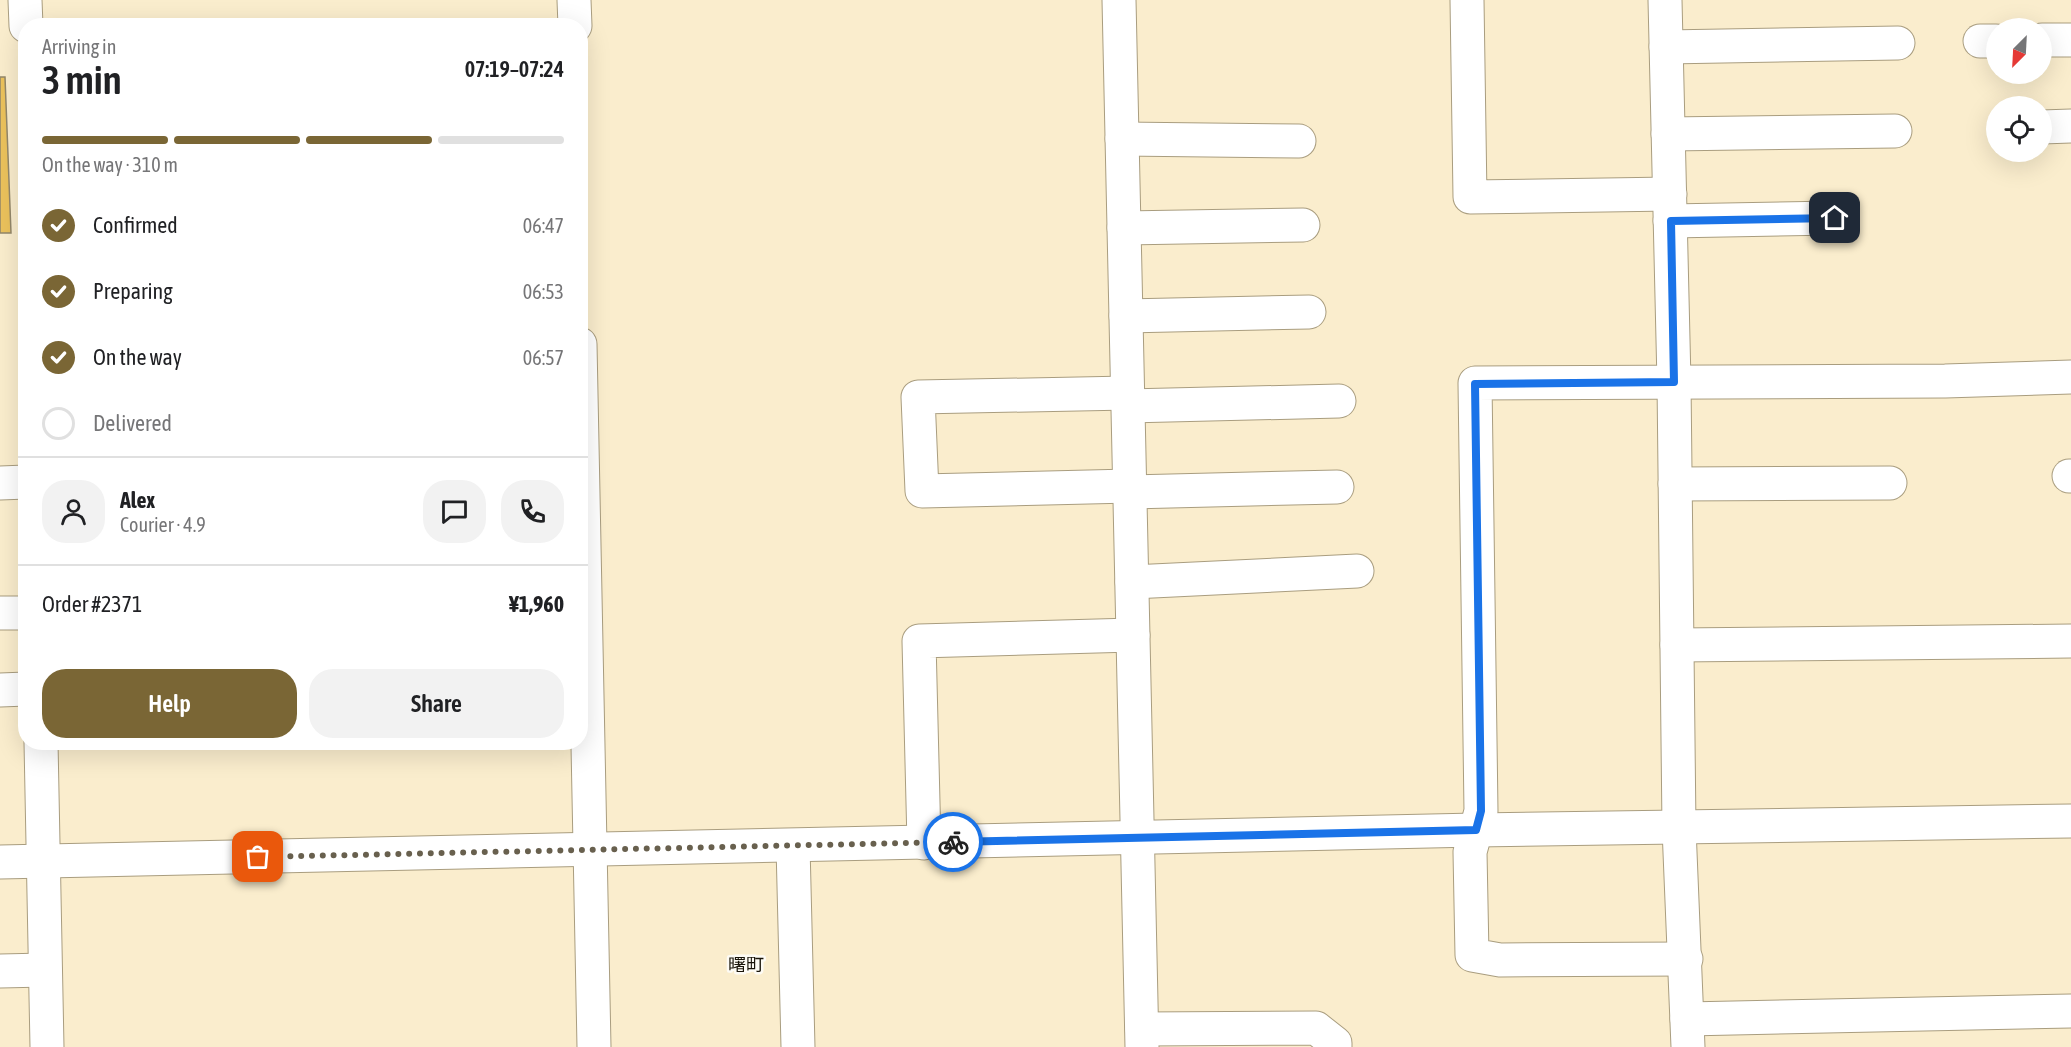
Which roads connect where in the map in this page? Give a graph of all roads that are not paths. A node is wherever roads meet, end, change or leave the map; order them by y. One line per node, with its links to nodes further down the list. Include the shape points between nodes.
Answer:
1 (26, 0): 6 (street)
2 (574, 0): 7 (street)
3 (1119, 0): 16 (street)
4 (1467, 0): 18 (street, via 1470,197)
5 (1665, 0): 11 (street)
6 (26, 18)
7 (575, 18)
8 (2052, 40): 9 (street)
9 (2071, 40)
10 (1898, 43): 11 (street)
11 (1666, 47): 15 (street)
12 (2071, 126): 13 (street)
13 (2052, 127)
14 (1895, 131): 15 (street)
15 (1668, 134): 18 (street)
16 (1122, 140): 17 (street); 21 (street)
17 (1299, 141)
18 (1670, 207): 19 (street); 25 (street)
19 (1835, 218)
20 (1303, 225): 21 (street)
21 (1124, 228): 23 (street)
22 (1309, 312): 23 (street)
23 (1126, 316): 26 (street)
24 (2071, 377): 25 (street)
25 (1674, 382): 31 (street); 47 (street, via 1475,384 1481,811)
26 (1128, 400): 27 (street); 33 (street); 33 (street, via 918,397 922,491)
27 (1339, 401)
28 (18, 482): 29 (street)
29 (0, 483)
30 (1890, 483): 31 (street)
31 (1675, 484): 40 (street)
32 (1336, 488): 33 (street)
33 (1130, 489): 35 (street)
34 (1358, 572): 35 (street)
35 (1132, 582): 38 (street)
36 (0, 613): 37 (street)
37 (18, 613)
38 (1133, 635): 48 (street); 49 (street, via 919,641)
39 (2071, 641): 40 (street)
40 (1677, 645): 46 (street)
41 (18, 689): 42 (street)
42 (0, 690)
43 (41, 750): 52 (street)
44 (587, 750): 51 (street)
45 (2071, 821): 46 (street)
46 (1679, 828): 47 (street); 54 (street)
47 (1476, 830): 48 (street); 54 (street, via 1470,852 1472,955 1500,960)
48 (1137, 837): 49 (street); 59 (street)
49 (924, 843): 50 (street)
50 (793, 846): 51 (street); 62 (street)
51 (590, 851): 52 (street); 61 (street)
52 (44, 861): 53 (street); 55 (street)
53 (0, 862)
54 (1686, 959): 58 (street)
55 (45, 970): 56 (street); 60 (street)
56 (0, 971)
57 (2071, 1011): 58 (street)
58 (1687, 1033)
59 (1142, 1038): 63 (street, via 1316,1028)
60 (47, 1047)
61 (594, 1047)
62 (798, 1047)
63 (1335, 1047)

